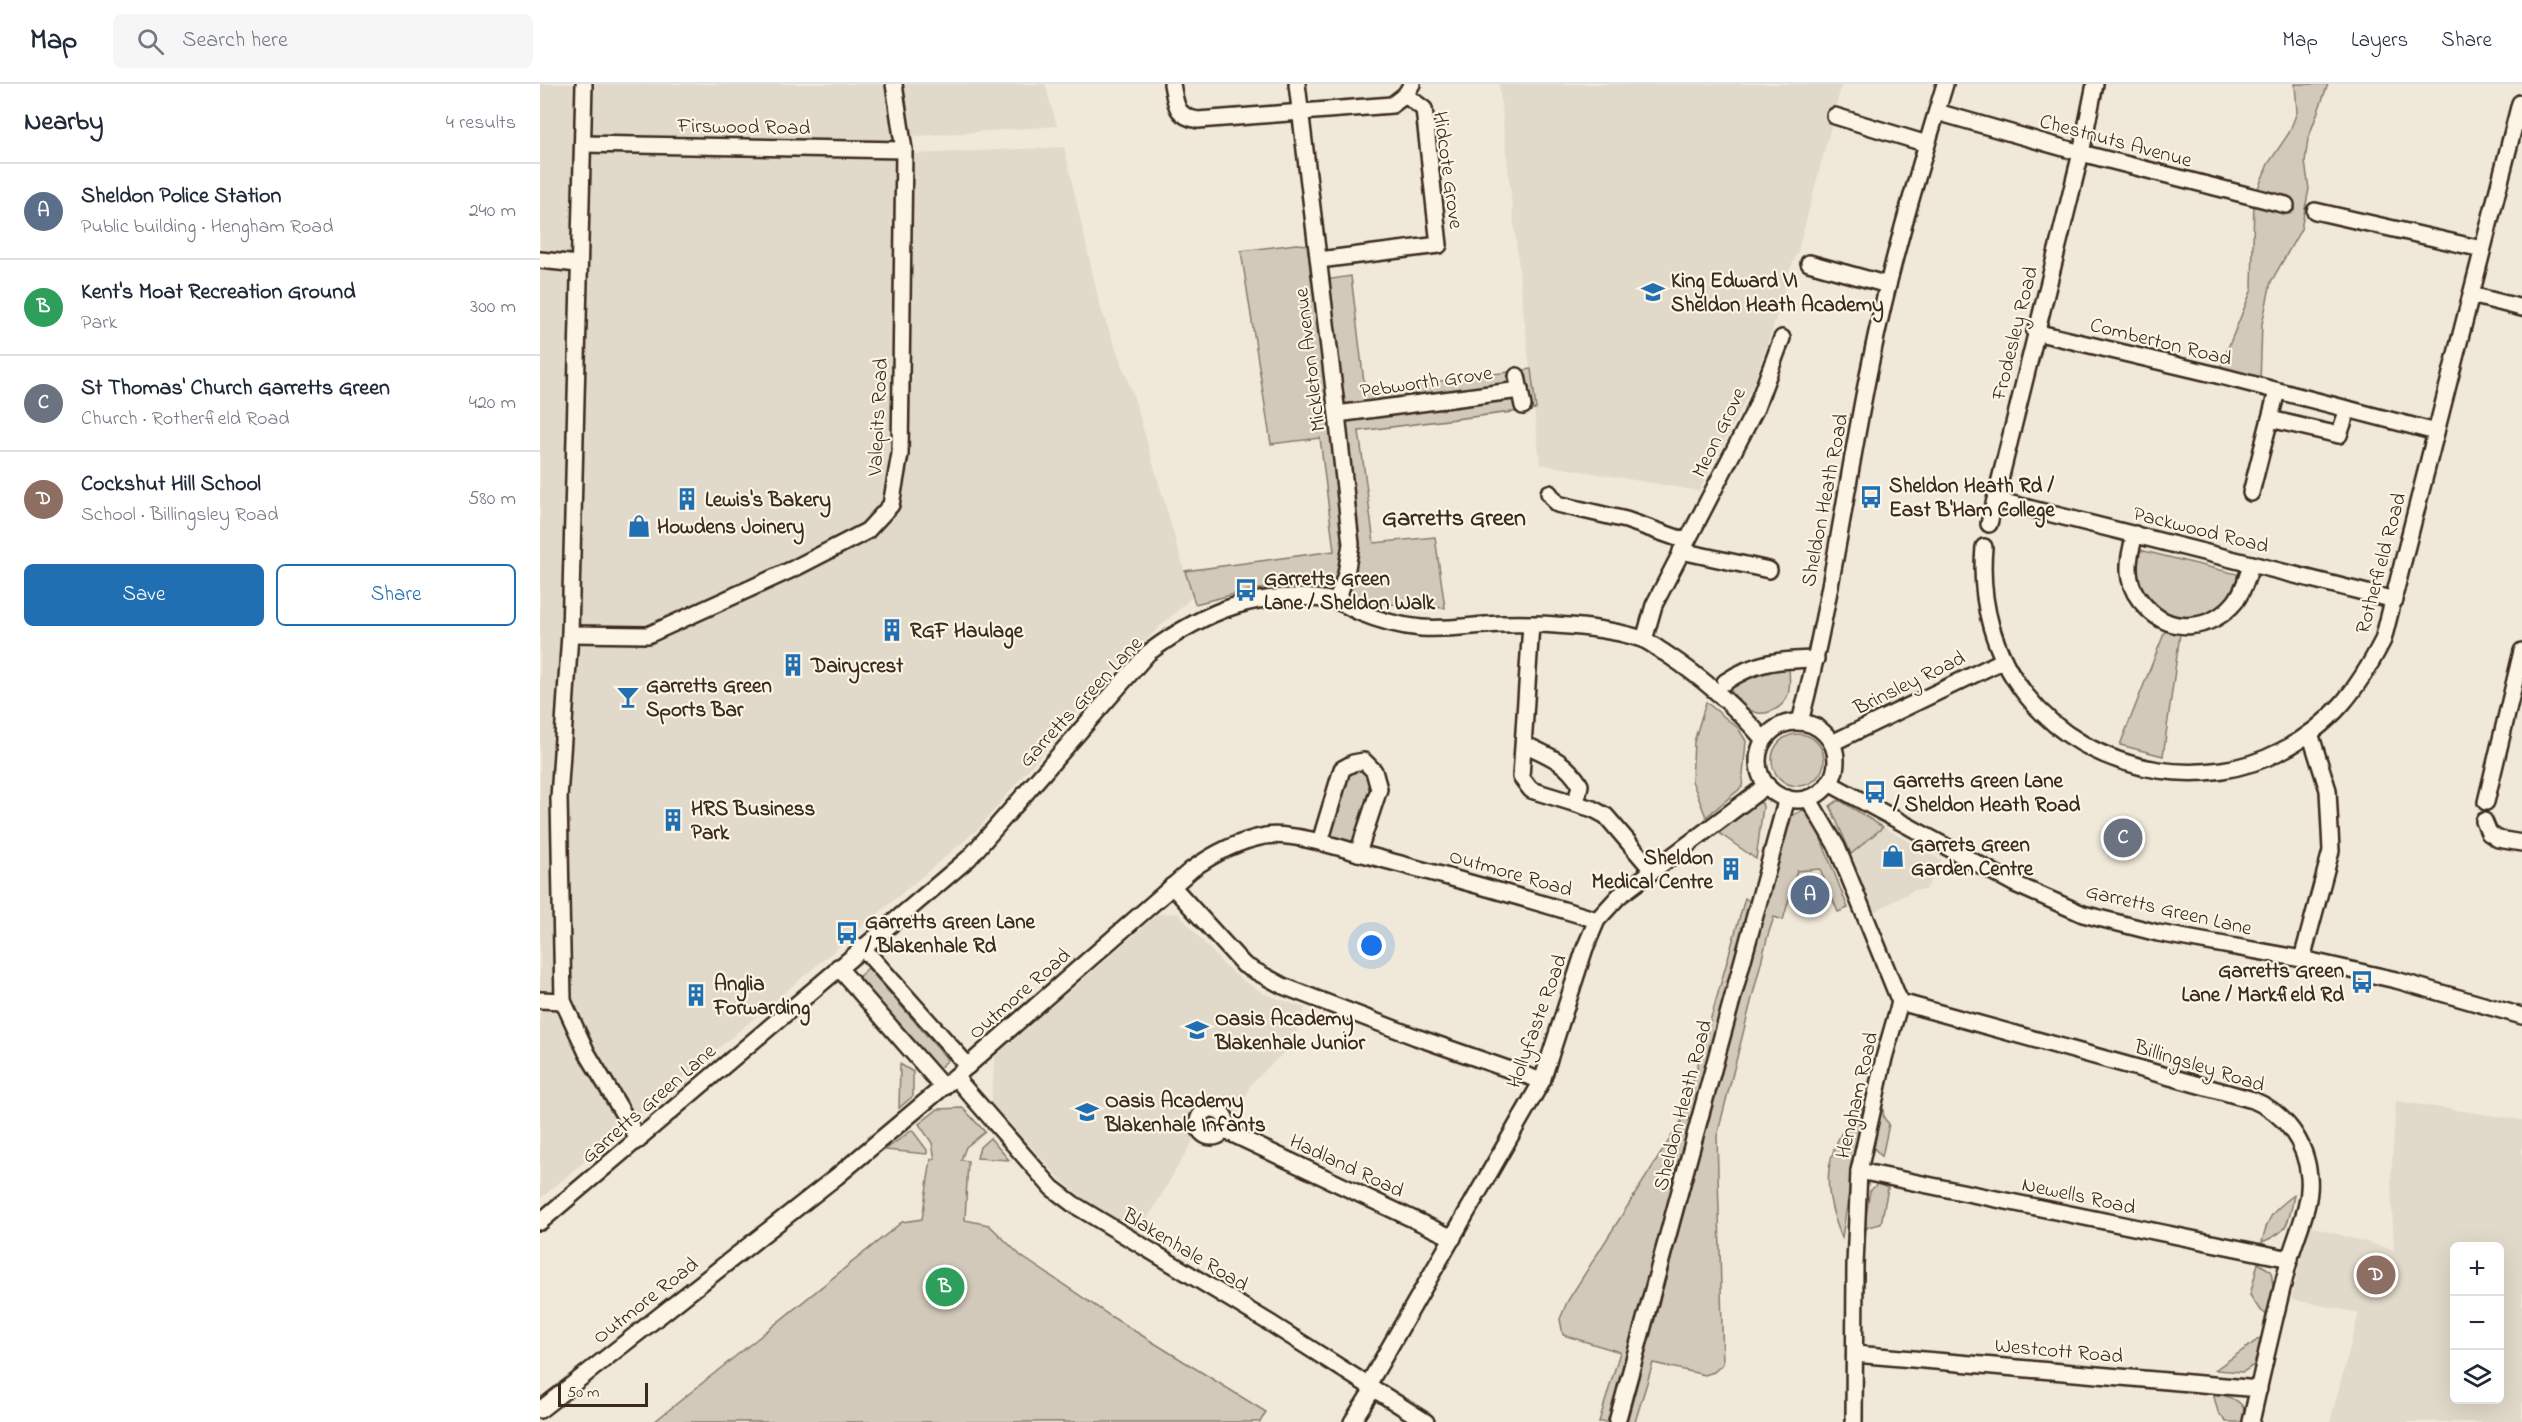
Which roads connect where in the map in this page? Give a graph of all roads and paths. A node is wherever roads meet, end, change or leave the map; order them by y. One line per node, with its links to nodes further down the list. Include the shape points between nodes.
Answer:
1 (584, 84): 12 (street)
2 (894, 84): 14 (street, Valepits Road)
3 (1172, 84): 10 (street, via 1178,109 1190,118)
4 (1297, 84): 10 (street, Mickleton Avenue)
5 (1945, 84): 9 (street, Sheldon Heath Road)
6 (2095, 84): 15 (street, Frodesley Road)
7 (1409, 89): 10 (street, via 1392,105); 20 (street, Hidcote Grove, via 1424,109 1438,245)
8 (2520, 103): 18 (street, Rotherfield Road)
9 (1936, 112): 13 (street, Sheldon Heath Road); 15 (street, Chestnuts Avenue)
10 (1300, 113): 20 (street, Mickleton Avenue)
11 (1834, 116): 13 (street)
12 (584, 144): 14 (street, Firswood Road); 22 (street)
13 (1927, 144): 23 (street, Sheldon Heath Road)
14 (904, 150): 46 (street, Valepits Road, via 900,454 891,505 867,531 648,635)
15 (2080, 153): 16 (street, Chestnuts Avenue); 26 (street, Frodesley Road)
16 (2286, 205)
17 (2315, 211): 18 (street)
18 (2482, 249): 24 (street, Rotherfield Road)
19 (540, 260): 22 (street)
20 (1319, 260): 31 (street, Mickleton Avenue)
21 (1809, 263): 23 (street)
22 (578, 264): 46 (street)
23 (1887, 285): 49 (street, Sheldon Heath Road)
24 (2471, 295): 25 (street); 33 (street, Rotherfield Road)
25 (2522, 308)
26 (2035, 332): 28 (street, Comberton Road); 35 (street, Frodesley Road)
27 (1782, 338): 39 (street, Meon Grove, via 1756,408)
28 (2277, 391): 30 (street, Comberton Road); 32 (street)
29 (1523, 406): 31 (street, Pebworth Grove, via 1519,383)
30 (2348, 410): 32 (street, via 2338,435); 33 (street, Comberton Road)
31 (1337, 414): 44 (street, Mickleton Avenue, via 1351,544)
32 (2270, 419): 34 (street)
33 (2436, 432): 43 (street, Rotherfield Road)
34 (2252, 493)
35 (1996, 500): 37 (street, Frodesley Road); 38 (street, Packwood Road)
36 (1552, 503): 39 (street, via 1626,520)
37 (1989, 524)
38 (2135, 534): 41 (street, Packwood Road); 41 (street, via 2129,570 2134,592 2149,611 2179,626 2196,626 2228,609)
39 (1684, 546): 42 (street); 47 (street, Meon Grove, via 1654,605)
40 (1984, 547): 50 (street, Rotherfield Road, via 1982,581 1988,615)
41 (2253, 564): 43 (street, Packwood Road)
42 (1769, 570)
43 (2395, 600): 53 (street, Rotherfield Road, via 2383,640 2365,676 2339,708)
44 (1337, 601): 45 (street, Garretts Green Lane, via 1383,620 1420,628); 70 (street, Garretts Green Lane, via 1265,599 1230,606 1179,630 1148,653 1123,679 969,858)
45 (1531, 624): 47 (street, Garretts Green Lane); 56 (street)
46 (570, 634): 74 (street, via 559,798)
47 (1644, 640): 54 (street, Garretts Green Lane, via 1713,688)
48 (2522, 651): 61 (street)
49 (1816, 659): 51 (street, via 1756,664); 52 (street, Sheldon Heath Road)
50 (2004, 660): 53 (street, Rotherfield Road, via 2020,688 2042,714 2070,737 2117,761 2196,774 2224,770 2282,751); 55 (street, Brinsley Road)
51 (1725, 682)
52 (1800, 722): 54 (street, via 1778,726); 55 (street, via 1822,730)
53 (2310, 733): 71 (street, via 2328,790 2331,852)
54 (1764, 740): 58 (street, via 1758,761)
55 (1832, 743): 57 (street, via 1836,759)
56 (1524, 744): 62 (street, via 1572,771 1580,785); 62 (street, via 1521,777 1531,790)
57 (1829, 783): 60 (street); 71 (street, Garretts Green Lane, via 2014,884 2083,914 2158,933)
58 (1767, 785): 59 (street); 67 (street, Hollyfaste Road)
59 (1787, 798): 60 (street); 93 (street, Sheldon Heath Road)
60 (1808, 798): 75 (street, via 1837,847)
61 (2486, 802)
62 (1576, 803): 67 (street, via 1606,816)
63 (2484, 821): 65 (street, via 2489,833)
64 (1320, 842): 66 (street, Outmore Road); 66 (street, via 1342,769 1364,761 1374,771 1379,789); 68 (street, Outmore Road, via 1267,836 1210,856)
65 (2522, 843)
66 (1358, 853): 69 (street, Outmore Road)
67 (1653, 871): 69 (street, Hollyfaste Road, via 1619,896)
68 (1172, 886): 77 (street, Outmore Road); 79 (street, via 1244,965 1282,986)
69 (1597, 920): 79 (street, Hollyfaste Road, via 1584,948)
70 (862, 947): 72 (street, Garretts Green Lane); 77 (street)
71 (2302, 959): 76 (street, Garretts Green Lane, via 2406,982)
72 (838, 967): 80 (street); 82 (street, Garretts Green Lane)
73 (540, 1000): 74 (street)
74 (563, 1001): 82 (street, via 587,1053)
75 (1900, 1002): 83 (street, Hengham Road); 86 (street, Billingsley Road, via 2253,1100 2273,1110 2296,1136 2306,1157 2310,1179 2308,1201)
76 (2522, 1016)
77 (968, 1066): 78 (street, Outmore Road)
78 (955, 1077): 80 (street, Outmore Road); 88 (street, Blakenhale Road, via 1052,1188 1073,1204)
79 (1542, 1081): 85 (street, Hollyfaste Road)
80 (943, 1087): 90 (street, Outmore Road, via 836,1177)
81 (1224, 1130): 85 (street, Hadland Road)
82 (639, 1140): 84 (street, Garretts Green Lane)
83 (1859, 1172): 86 (street, Newells Road); 87 (street, Hengham Road)
84 (540, 1222)
85 (1452, 1238): 88 (street, Hollyfaste Road)
86 (2290, 1259): 89 (street, Billingsley Road)
87 (1856, 1354): 89 (street, Westcott Road); 94 (street, Hengham Road)
88 (1371, 1387): 91 (street, Hollyfaste Road); 92 (street, Blakenhale Road)
89 (2259, 1389): 95 (street, Billingsley Road)
90 (540, 1410)
91 (1352, 1422)
92 (1426, 1422)
93 (1617, 1422)
94 (1854, 1422)
95 (2251, 1422)

